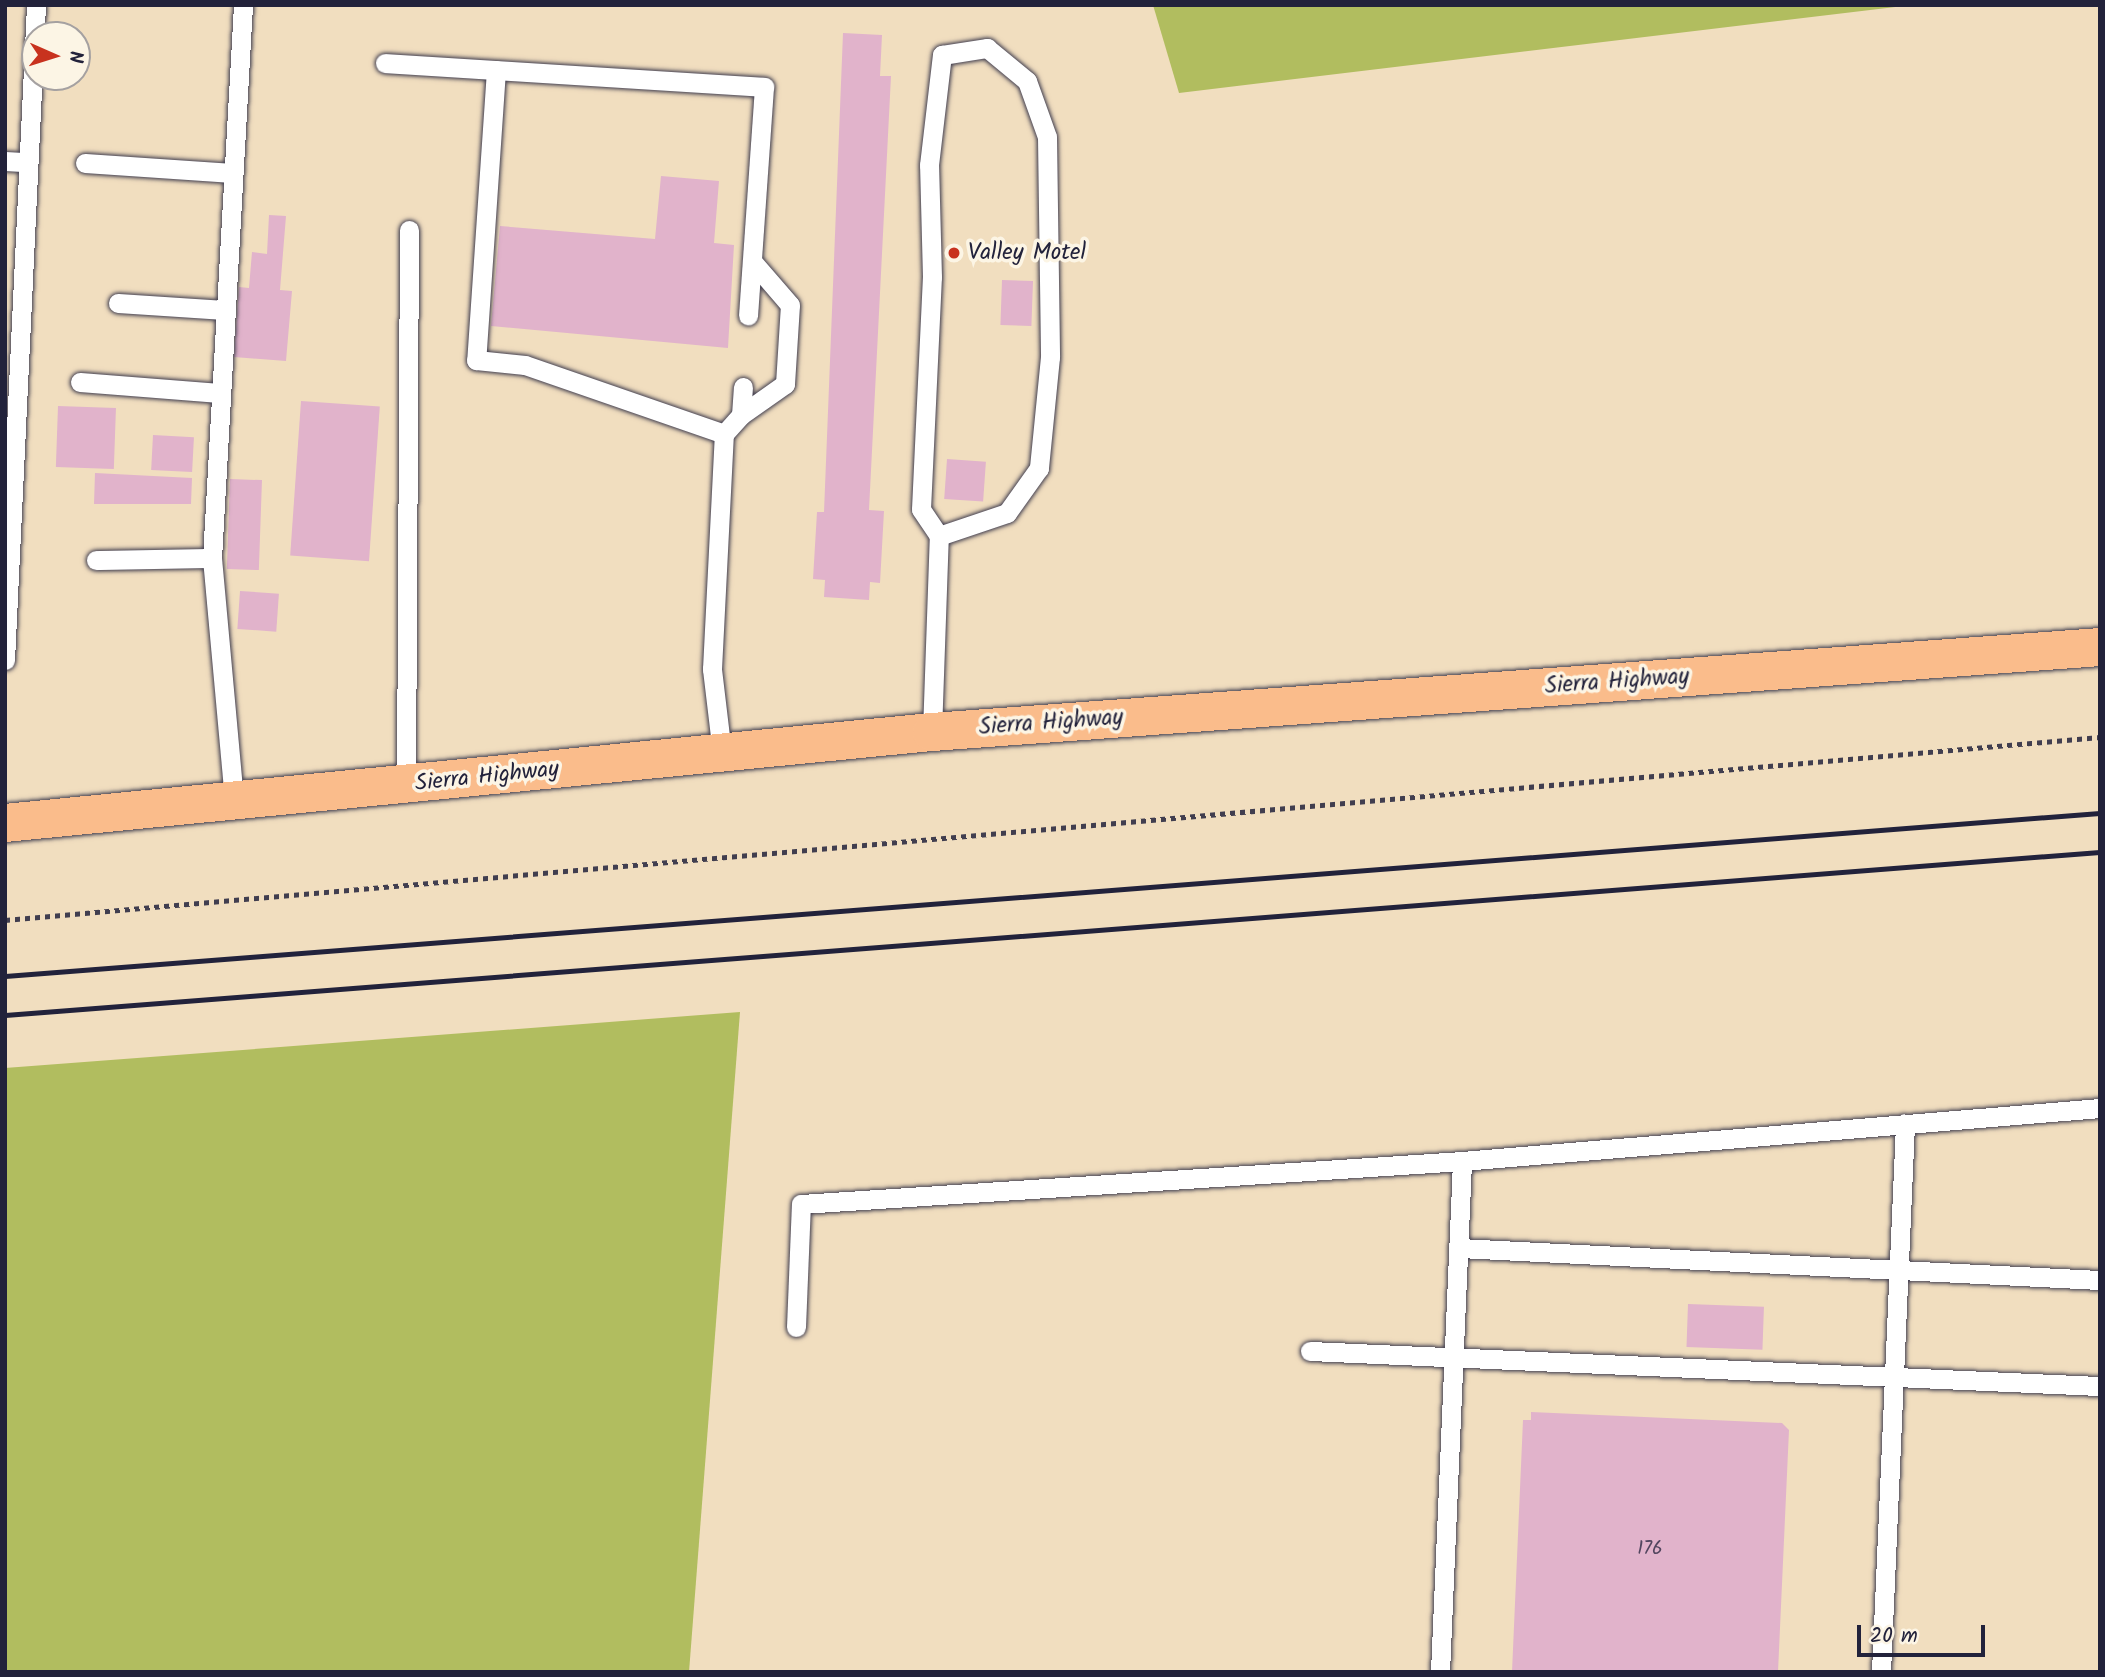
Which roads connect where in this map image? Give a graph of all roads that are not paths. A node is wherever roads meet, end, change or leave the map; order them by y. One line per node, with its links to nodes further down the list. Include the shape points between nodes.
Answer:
1 (36, 5): 6 (lane)
2 (243, 5): 8 (lane)
3 (385, 63): 4 (lane)
4 (496, 70): 10 (lane, via 764,87); 18 (lane, via 476,360 525,365)
5 (5, 161): 6 (lane)
6 (27, 162): 19 (lane)
7 (86, 163): 8 (lane)
8 (233, 173): 12 (lane)
9 (409, 230): 27 (lane)
10 (752, 261): 13 (lane); 17 (lane, via 790,305 785,384)
11 (118, 303): 12 (lane)
12 (225, 310): 16 (lane)
13 (748, 315)
14 (80, 382): 16 (lane)
15 (743, 387): 17 (lane)
16 (220, 393): 21 (lane)
17 (741, 415): 18 (lane)
18 (724, 434): 26 (lane, via 712,669)
19 (10, 444): 24 (lane)
20 (939, 536): 20 (lane, via 921,509 932,277 929,164 942,55 987,48 1027,80 1047,137 1050,357 1042,440 1039,468 1007,513); 25 (lane)
21 (212, 558): 22 (lane); 28 (lane)
22 (96, 560)
23 (2100, 647): 25 (main road, Sierra Highway)
24 (5, 660)
25 (932, 732): 26 (main road, Sierra Highway)
26 (722, 753): 27 (main road, Sierra Highway)
27 (406, 785): 28 (main road, Sierra Highway)
28 (234, 802): 29 (main road, Sierra Highway)
29 (5, 823)
30 (2100, 1108): 31 (lane)
31 (1905, 1124): 32 (lane); 34 (lane)
32 (1462, 1161): 33 (lane); 36 (lane, via 801,1204)
33 (1459, 1248): 34 (lane); 38 (lane)
34 (1899, 1271): 35 (lane); 39 (lane)
35 (2100, 1280)
36 (796, 1327)
37 (1310, 1351): 38 (lane)
38 (1455, 1358): 39 (lane); 41 (lane)
39 (1895, 1377): 40 (lane); 42 (lane)
40 (2100, 1386)
41 (1440, 1672)
42 (1881, 1672)

